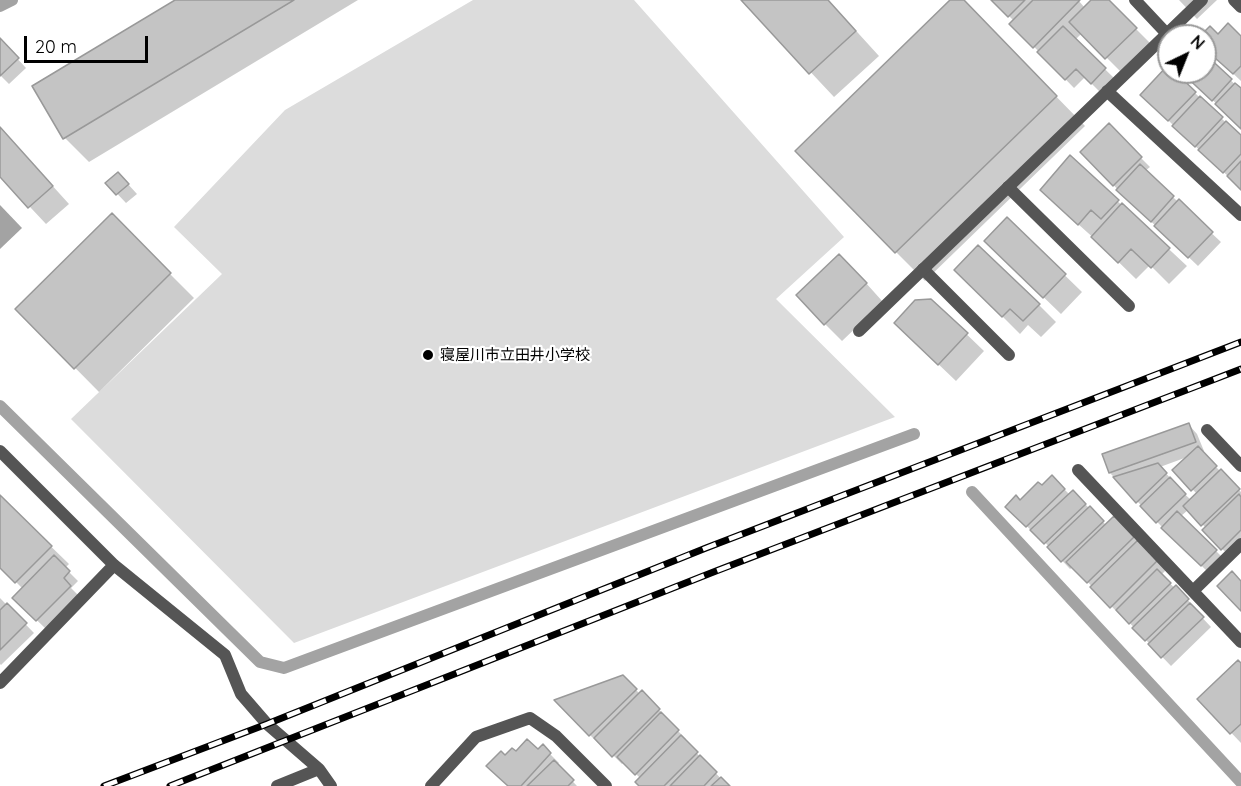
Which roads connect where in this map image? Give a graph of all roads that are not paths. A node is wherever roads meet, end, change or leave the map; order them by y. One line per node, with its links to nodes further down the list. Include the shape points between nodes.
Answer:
1 (1135, 0): 5 (street)
2 (1202, 0): 6 (street)
3 (1234, 0): 4 (street)
4 (1241, 7)
5 (1158, 24)
6 (1177, 24)
7 (1157, 44): 8 (street)
8 (1107, 91): 9 (street); 10 (street)
9 (1008, 187): 11 (street); 12 (street)
10 (1241, 215)
11 (923, 268): 13 (street); 14 (street)
12 (1129, 306)
13 (859, 331)
14 (1009, 355)
15 (1207, 430): 17 (street)
16 (0, 451): 20 (street)
17 (1241, 466)
18 (1078, 470): 21 (street)
19 (1241, 544): 21 (street)
20 (114, 565): 23 (street); 24 (street, via 225,655 242,694 267,724)
21 (1193, 591): 22 (street)
22 (1241, 642)
23 (0, 683)
24 (319, 769): 25 (street); 26 (street)
25 (277, 786)
26 (331, 786)
27 (431, 786): 28 (street, via 476,737 530,718 556,736)
28 (606, 786)

